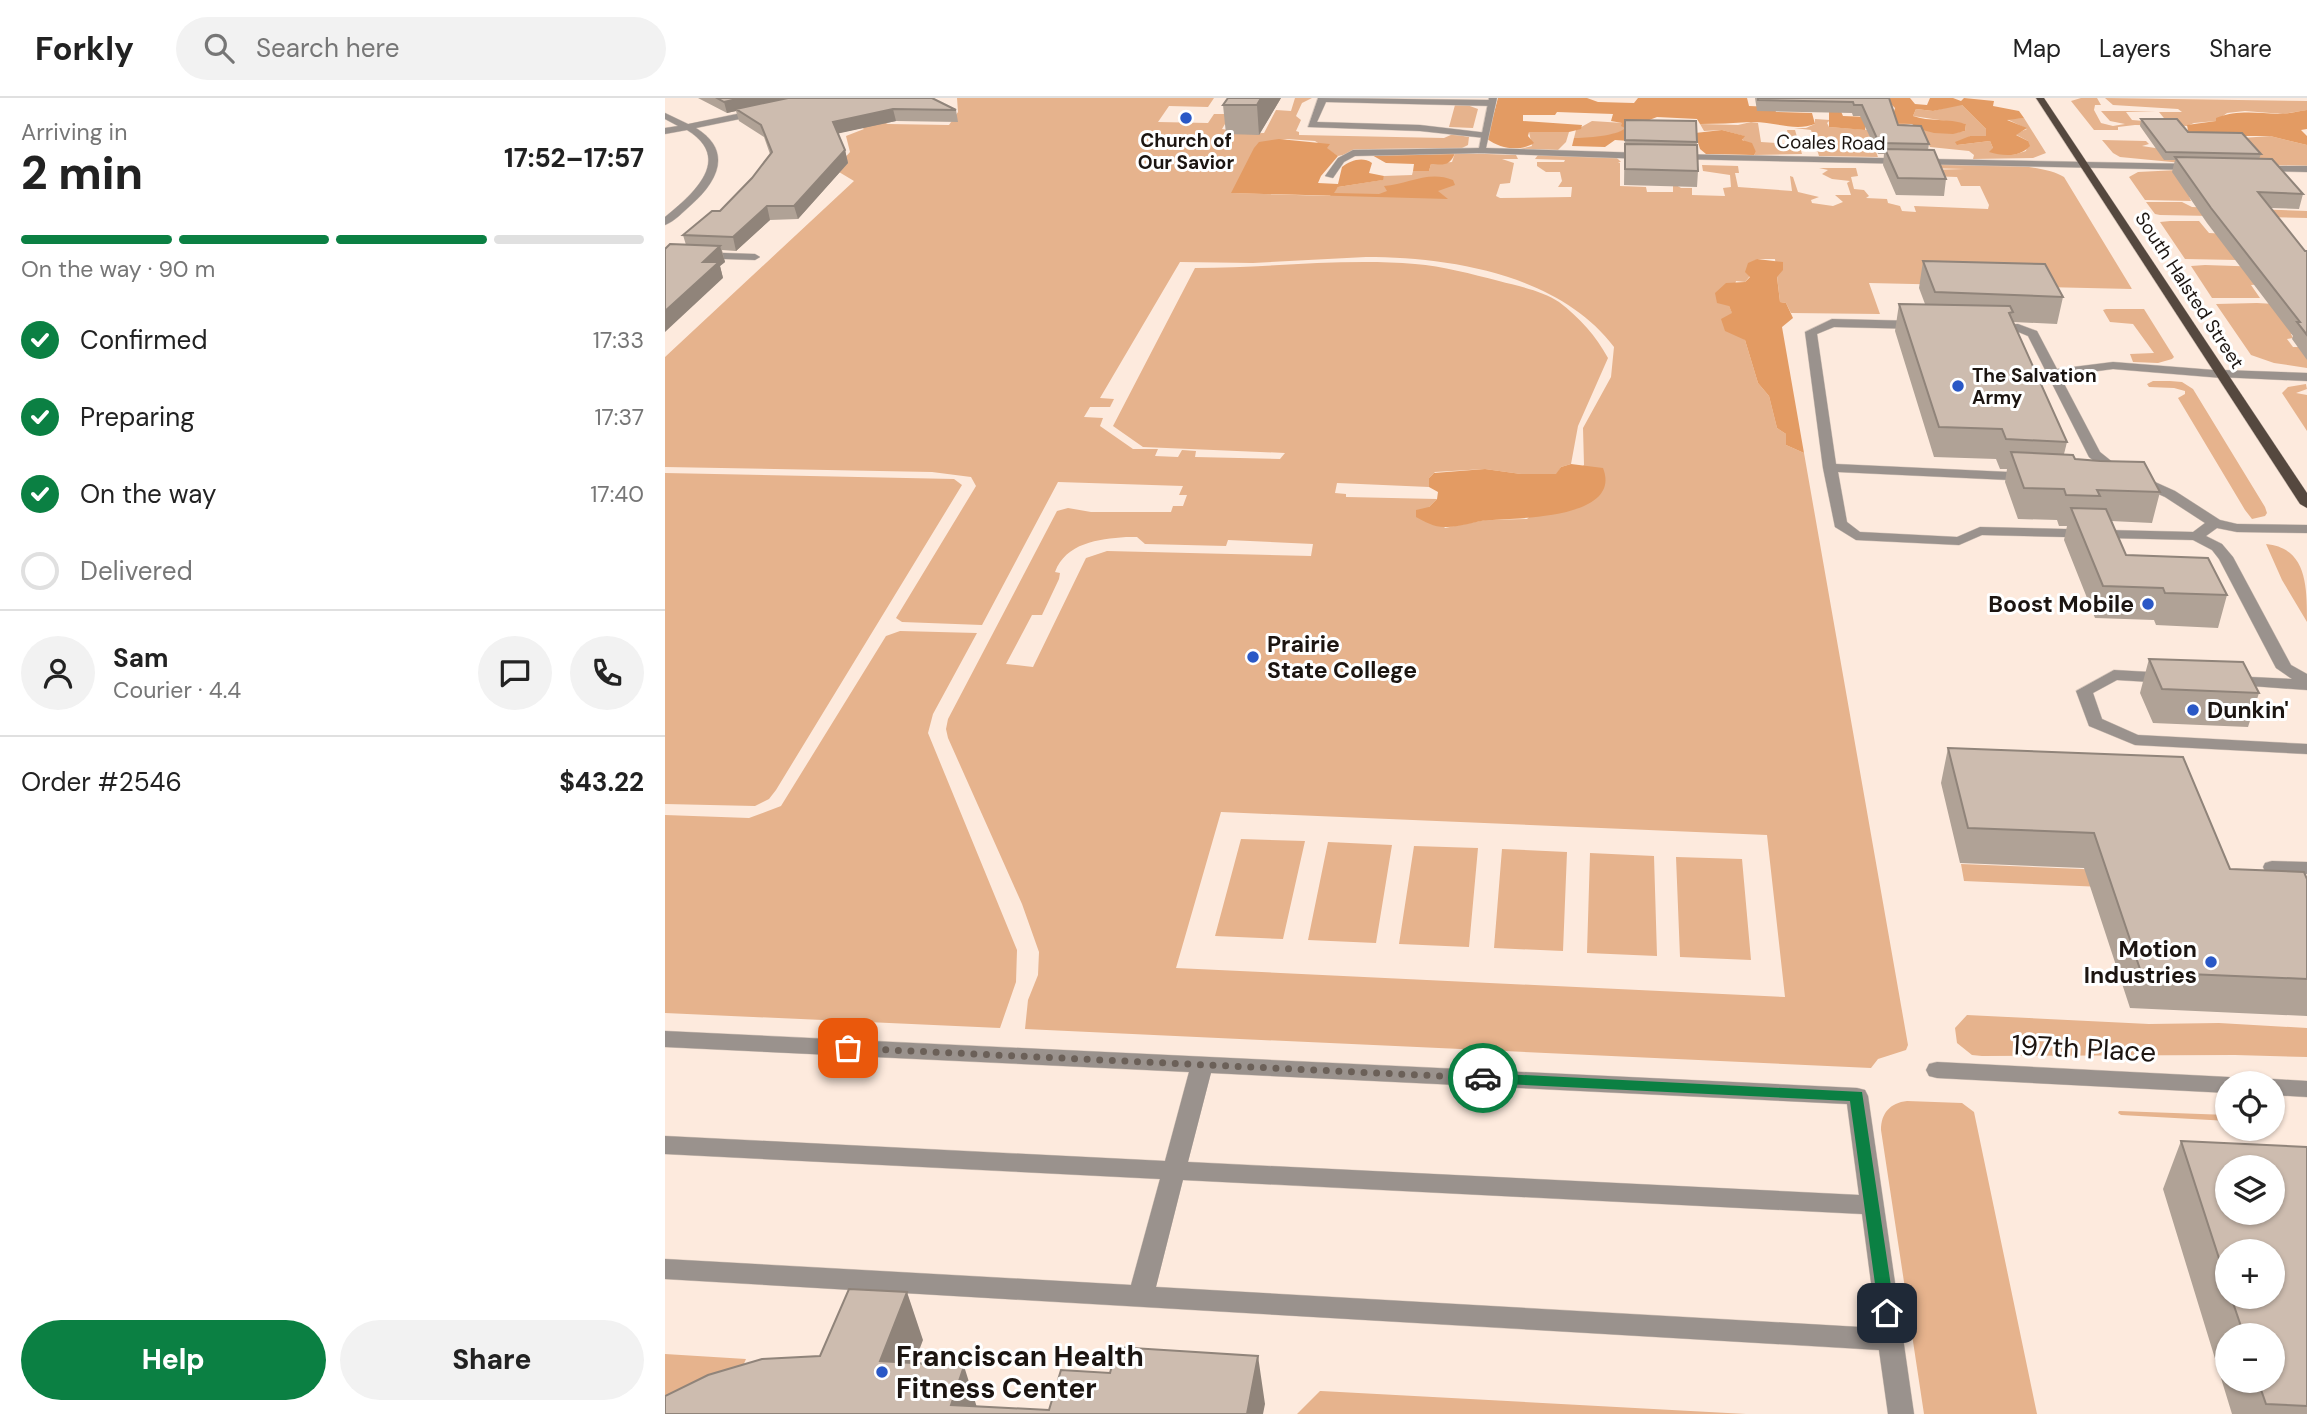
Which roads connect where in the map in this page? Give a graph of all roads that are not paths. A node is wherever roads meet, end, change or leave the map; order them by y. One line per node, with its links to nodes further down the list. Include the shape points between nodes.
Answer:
1 (2040, 98): 10 (main road, South Halsted Street)
2 (1323, 99): 3 (street); 8 (street, via 1311,125)
3 (1492, 100): 8 (street)
4 (776, 108): 6 (street)
5 (665, 116): 6 (street)
6 (686, 127): 7 (street); 15 (street, via 711,147 713,162 696,195)
7 (665, 131)
8 (1485, 135): 9 (street)
9 (1481, 151): 10 (street, Coales Road); 14 (street, Coales Road, via 1353,153 1341,160)
10 (2084, 165): 11 (street, Coales Road); 21 (main road, South Halsted Street)
11 (2210, 167)
12 (2251, 168): 13 (street)
13 (2307, 170)
14 (1330, 176)
15 (665, 222)
16 (665, 254): 17 (street)
17 (755, 257)
18 (1938, 326): 23 (street, via 1832,323 1811,332)
19 (1978, 327): 20 (street, via 2018,328 2033,334)
20 (2053, 374): 21 (street, via 2110,366); 26 (street, via 2094,454 2110,467)
21 (2222, 374): 22 (street); 27 (main road, South Halsted Street)
22 (2307, 377)
23 (1830, 468): 24 (street); 30 (street, via 1840,524 1856,536 1959,541 1980,531)
24 (2050, 478)
25 (2105, 480): 26 (street)
26 (2146, 482): 28 (street)
27 (2307, 504)
28 (2215, 523): 29 (street, via 2237,528); 30 (street)
29 (2307, 529)
30 (2196, 536): 33 (street, via 2226,557 2284,668)
31 (2183, 679): 34 (street, via 2114,676 2084,691 2095,722 2135,740)
32 (2211, 680): 33 (street)
33 (2307, 683)
34 (2307, 748)
35 (2271, 867): 36 (street)
36 (2307, 868)
37 (665, 1039): 38 (street)
38 (1202, 1065): 44 (street); 45 (street, via 1857,1096)
39 (1937, 1070): 40 (street, 197th Place)
40 (2215, 1084)
41 (2285, 1088): 42 (street)
42 (2307, 1089)
43 (665, 1145): 44 (street)
44 (1174, 1171): 45 (street); 47 (street)
45 (1871, 1205): 48 (street)
46 (665, 1269): 47 (street)
47 (1141, 1296): 48 (street)
48 (1891, 1340): 49 (street)
49 (1902, 1414)

